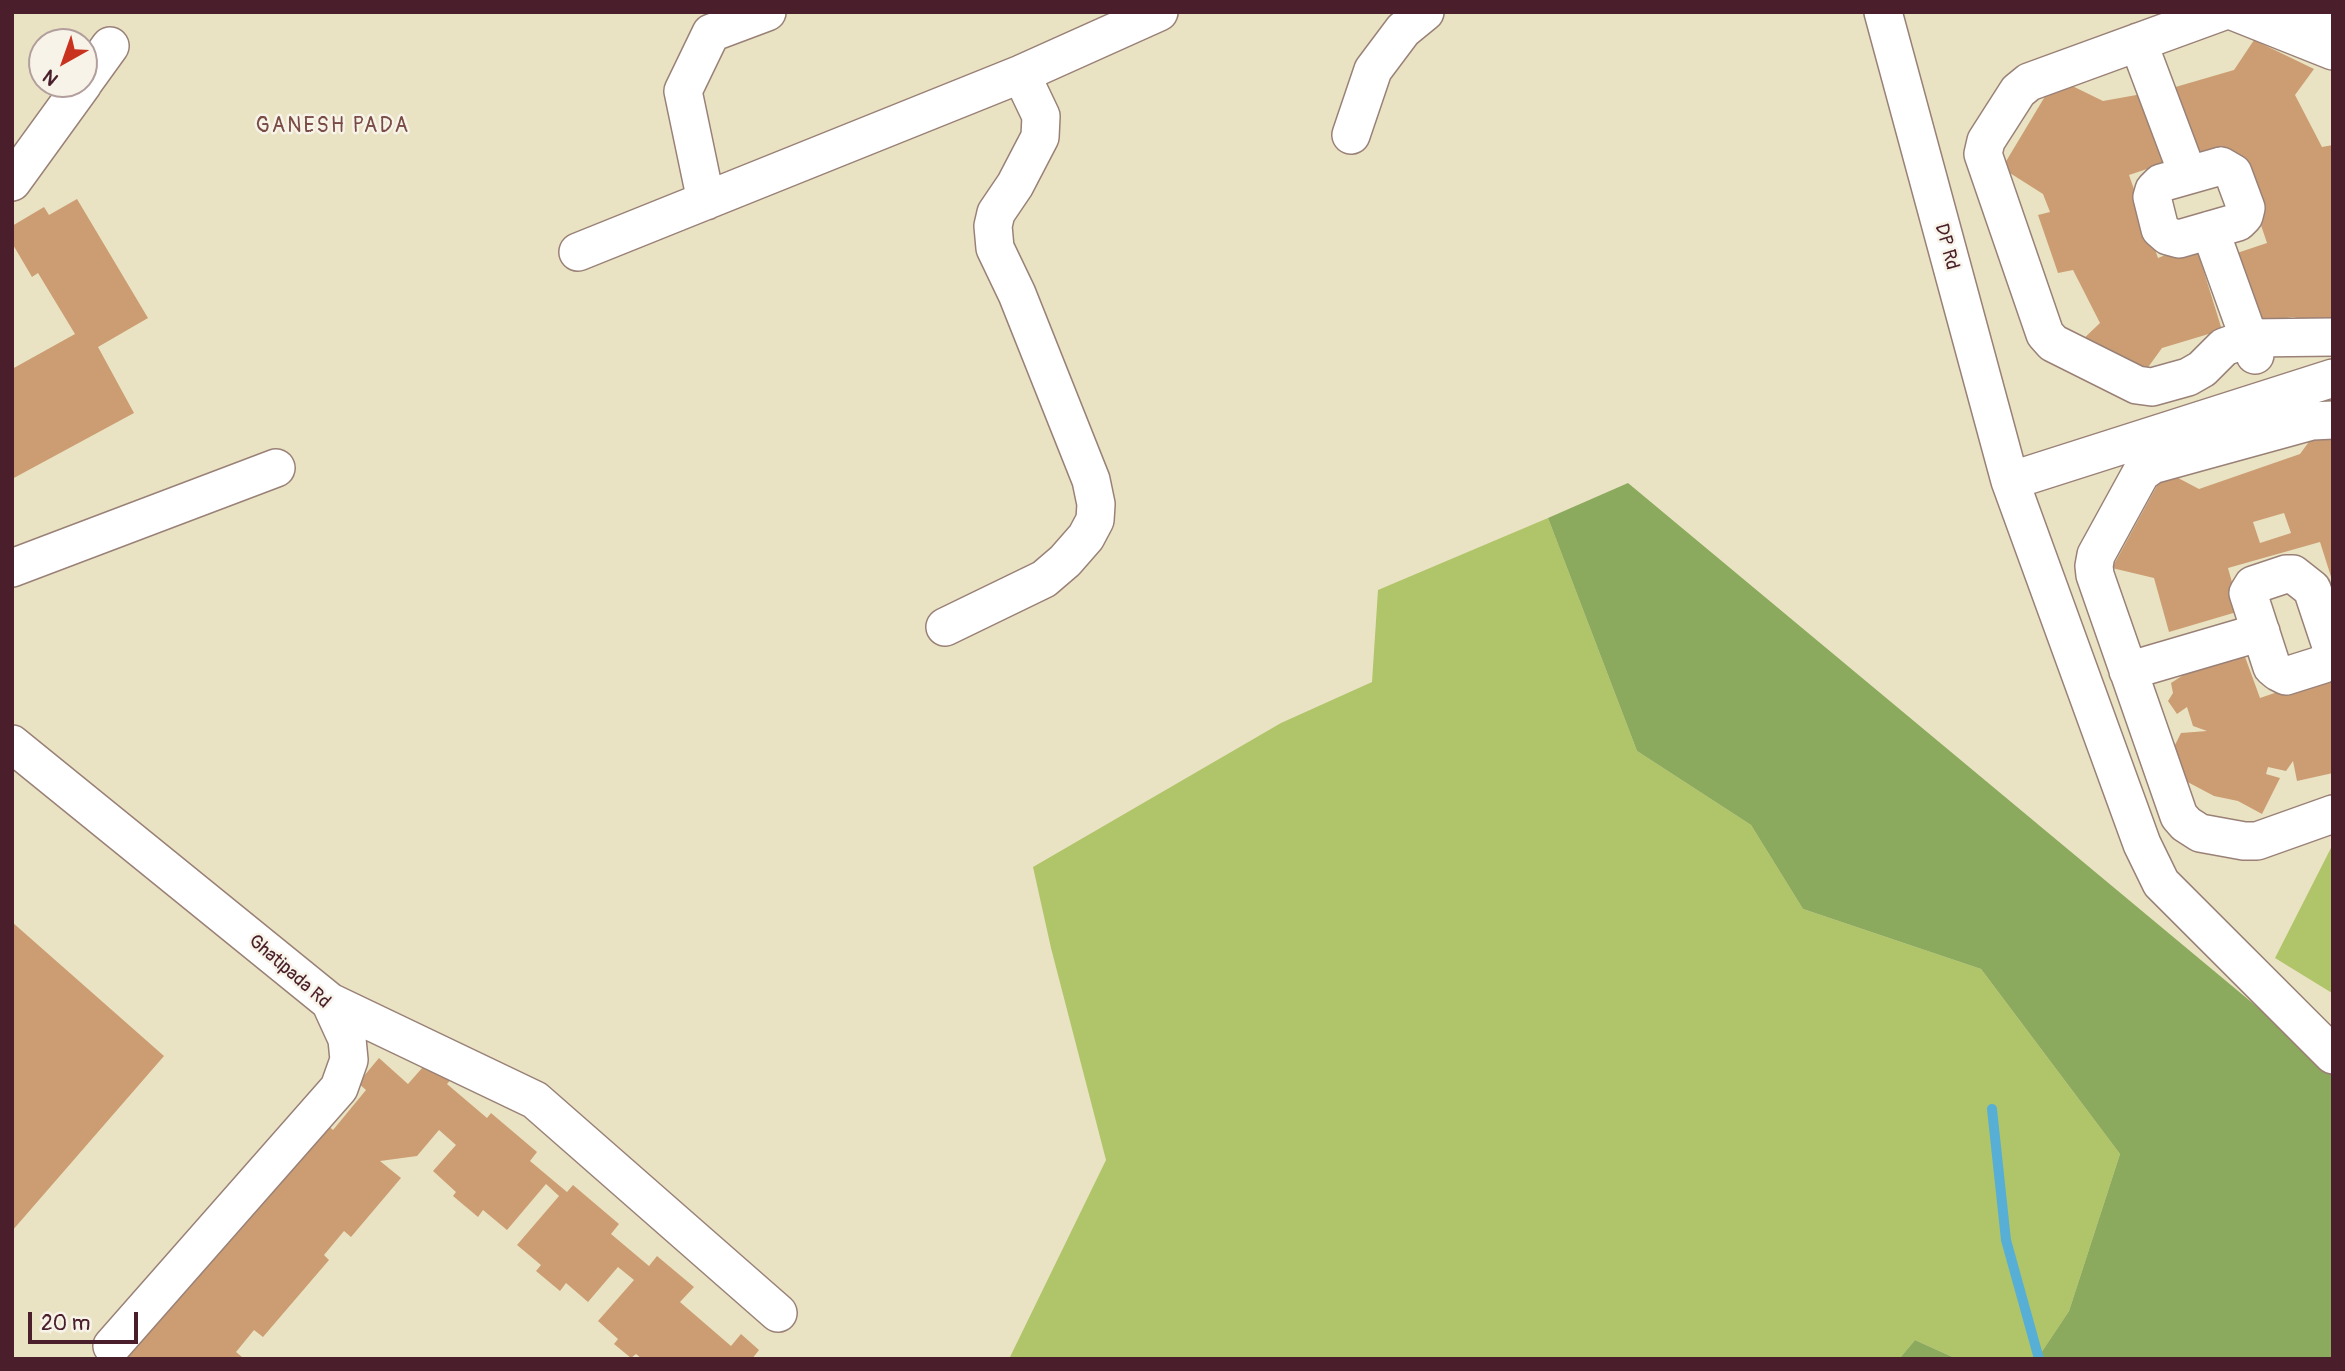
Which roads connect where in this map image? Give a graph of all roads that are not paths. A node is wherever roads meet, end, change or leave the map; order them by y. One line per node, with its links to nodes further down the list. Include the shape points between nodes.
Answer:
1 (767, 12): 18 (street, via 711,33 683,91)
2 (1159, 12): 13 (street)
3 (1425, 12): 15 (street, via 1403,30 1373,69)
4 (1883, 12): 26 (street, DP Rd)
5 (2221, 12): 9 (street)
6 (2235, 12): 11 (street)
7 (2286, 12): 8 (street, via 2305,22)
8 (2333, 18)
9 (2138, 42): 16 (street); 22 (street, via 2029,82 2018,90 1986,141 1983,154 2045,334 2053,343 2126,380 2152,387 2188,377 2224,346)
10 (110, 46): 12 (street)
11 (2333, 51)
12 (98, 62)
13 (1021, 74): 18 (street); 29 (street, via 1041,116 1041,137 996,213 995,248 1091,480 1095,520 1086,537 1044,579)
14 (72, 98): 17 (street)
15 (1351, 135)
16 (2188, 175): 19 (street, via 2221,166 2233,173 2246,208 2244,216); 19 (street, via 2161,183 2154,190 2160,229 2179,239)
17 (12, 182)
18 (706, 201): 20 (street)
19 (2210, 230): 22 (street)
20 (578, 252)
21 (2333, 337): 22 (street)
22 (2252, 347)
23 (2333, 378): 26 (street)
24 (2333, 420): 31 (street, via 2312,421 2152,465 2141,473 2094,566)
25 (276, 468): 27 (street)
26 (2010, 481): 35 (street, DP Rd, via 2142,844 2161,883)
27 (12, 568)
28 (2326, 613): 30 (street, via 2312,589 2286,573 2253,584 2248,593); 30 (street, via 2332,649 2329,662 2286,676 2273,667)
29 (944, 627)
30 (2261, 632): 31 (street)
31 (2128, 671): 33 (street, via 2179,816 2186,824 2200,832 2257,841)
32 (12, 744): 34 (street, Ghatipada Rd)
33 (2333, 814)
34 (330, 1002): 36 (street, via 535,1100); 37 (street, Ghatipada Rd, via 347,1039 349,1060 339,1088)
35 (2333, 1055)
36 (778, 1313)
37 (112, 1346)

